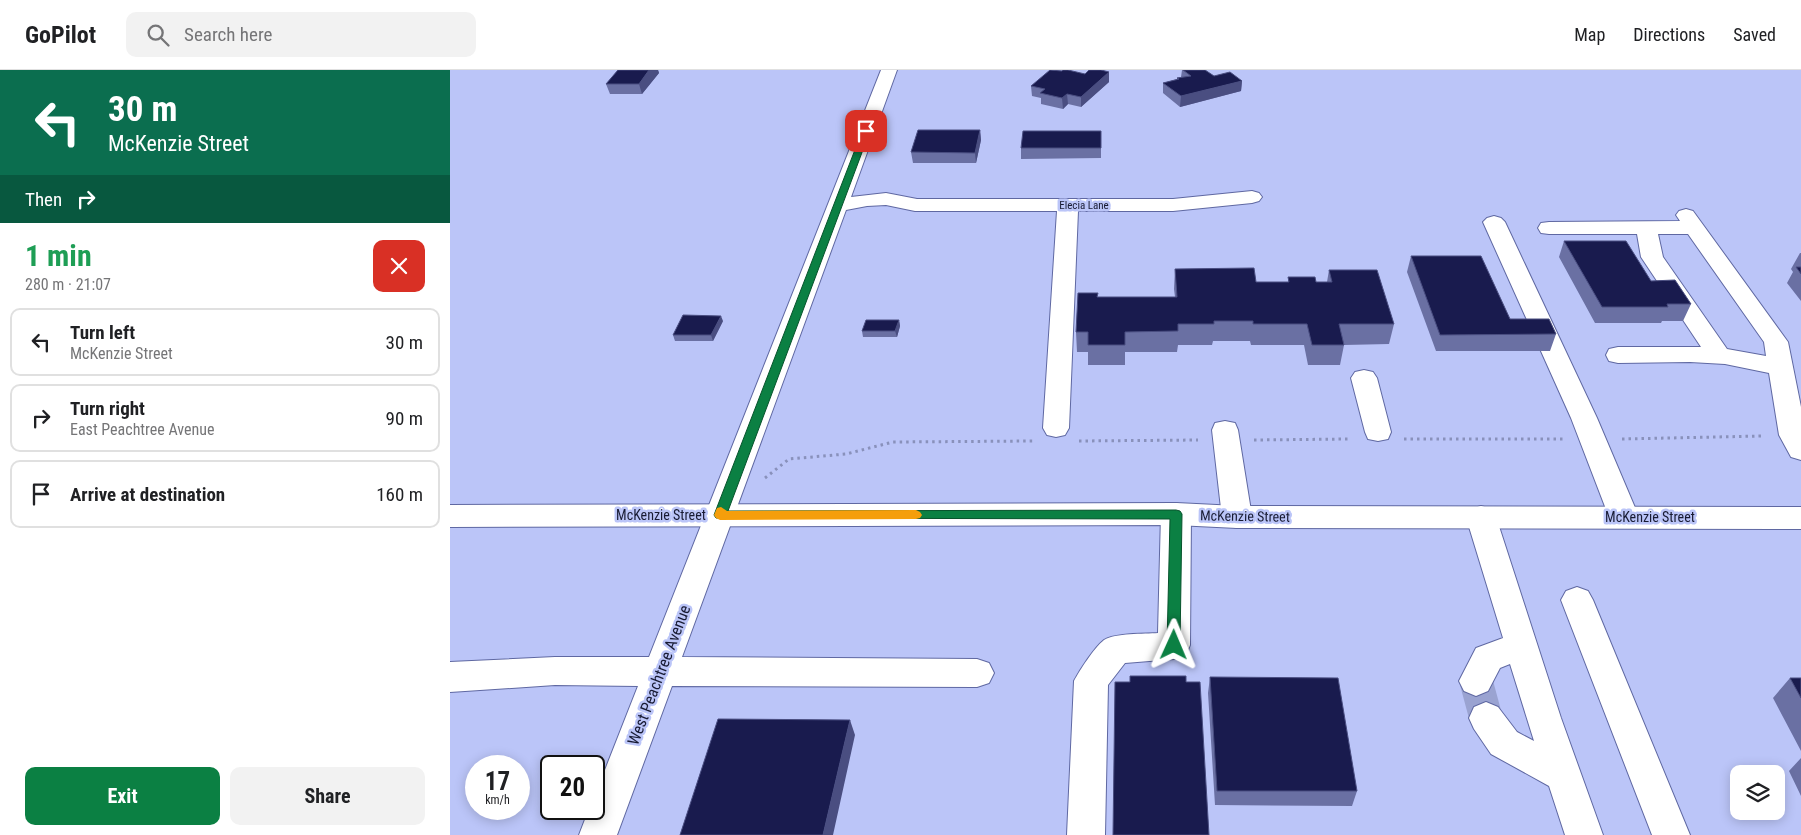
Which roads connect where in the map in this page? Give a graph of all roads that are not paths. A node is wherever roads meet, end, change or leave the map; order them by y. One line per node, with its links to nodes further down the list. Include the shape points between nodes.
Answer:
1 (889, 70): 4 (street, West Peachtree Avenue)
2 (1252, 197): 3 (street, Elecia Lane, via 1174,205)
3 (1068, 205): 4 (street, Elecia Lane, via 915,205 901,212 856,212); 13 (street)
4 (838, 206): 18 (street, West Peachtree Avenue)
5 (1494, 222): 22 (street, via 1584,418)
6 (1550, 228): 7 (street)
7 (1644, 228): 9 (street, via 1662,287); 11 (street, via 1690,221 1776,342)
8 (1674, 321): 9 (street)
9 (1714, 348): 10 (street, via 1690,354); 11 (street)
10 (1618, 355)
11 (1780, 367): 16 (street, via 1793,435)
12 (1364, 378): 15 (street)
13 (1056, 428)
14 (1225, 430): 20 (street)
15 (1378, 432)
16 (1801, 450)
17 (1176, 514): 18 (street, McKenzie Street); 20 (street, McKenzie Street); 33 (street, via 1174,645 1116,650 1091,681)
18 (720, 515): 19 (street, McKenzie Street); 26 (street, West Peachtree Avenue)
19 (450, 516)
20 (1237, 517): 21 (street, McKenzie Street)
21 (1482, 517): 22 (street, McKenzie Street); 25 (street)
22 (1624, 517): 23 (street, McKenzie Street)
23 (1801, 518)
24 (1578, 600): 35 (street)
25 (1521, 645): 29 (street, via 1488,658); 31 (street)
26 (661, 672): 27 (street); 28 (street, via 555,671); 32 (street, West Peachtree Avenue)
27 (977, 673)
28 (450, 677)
29 (1476, 681)
30 (1486, 718): 31 (street, via 1504,743)
31 (1563, 775): 34 (street)
32 (598, 835)
33 (1086, 835)
34 (1584, 835)
35 (1671, 835)

